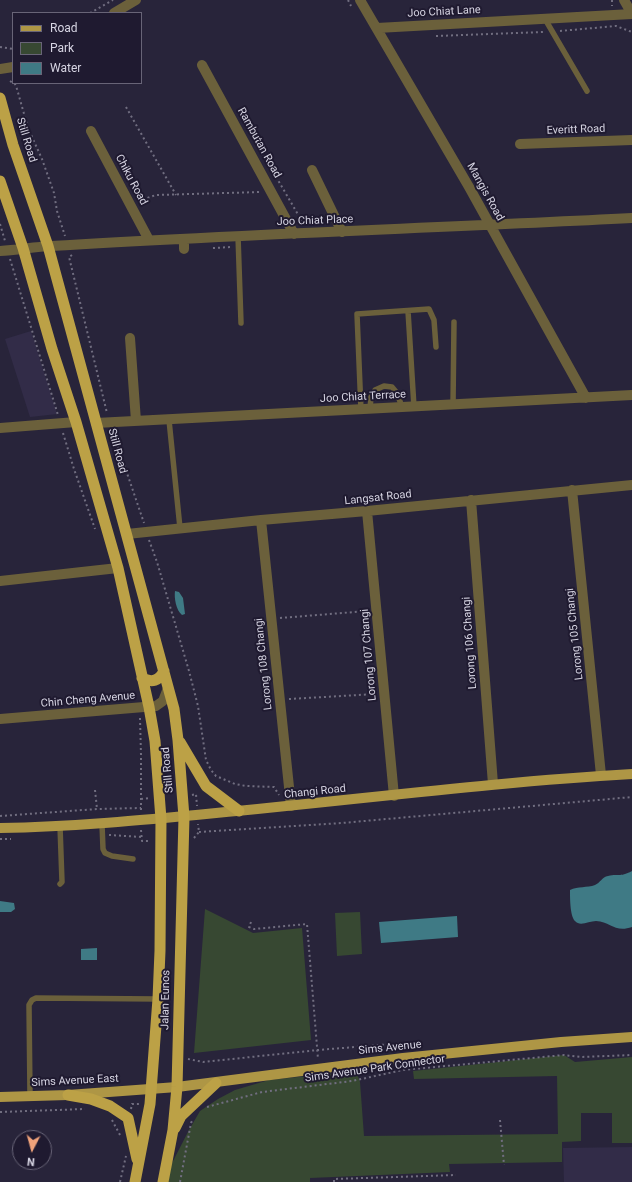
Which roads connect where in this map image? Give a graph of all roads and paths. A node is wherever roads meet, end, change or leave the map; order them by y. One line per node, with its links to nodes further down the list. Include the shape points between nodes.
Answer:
1 (113, 0): 5 (path)
2 (136, 0): 6 (street)
3 (360, 0): 9 (street, Mangis Road)
4 (624, 0): 7 (street)
5 (92, 12)
6 (116, 12)
7 (632, 14): 8 (street, Joo Chiat Lane)
8 (545, 19): 9 (street, Joo Chiat Lane); 10 (lane)
9 (377, 28): 32 (street, Mangis Road)
10 (552, 31): 11 (path, via 616,26); 12 (path); 19 (lane)
11 (632, 32)
12 (435, 36)
13 (0, 47): 14 (path)
14 (12, 49)
15 (202, 64): 35 (street, Rambutan Road)
16 (12, 67): 17 (street)
17 (0, 69)
18 (15, 84): 33 (path, via 28,128 54,193)
19 (587, 91)
20 (0, 98): 40 (highway, Still Road, via 13,145)
21 (126, 107): 28 (path)
22 (91, 131): 39 (street, Chiku Road)
23 (632, 140): 24 (street, Everitt Road)
24 (520, 144)
25 (312, 170): 34 (street)
26 (0, 180): 41 (highway, Still Road)
27 (266, 192): 28 (path)
28 (176, 195): 29 (path, via 156,195)
29 (136, 201)
30 (632, 218): 32 (street, Joo Chiat Place)
31 (0, 224): 38 (path)
32 (490, 226): 34 (street, Joo Chiat Place); 52 (street, Mangis Road)
33 (63, 231)
34 (342, 232): 35 (street, Joo Chiat Place)
35 (294, 234): 36 (street, Joo Chiat Place)
36 (238, 236): 37 (street, Joo Chiat Place); 48 (lane)
37 (184, 239): 39 (street, Joo Chiat Place); 42 (street)
38 (5, 240)
39 (149, 240): 40 (street, Joo Chiat Place)
40 (48, 246): 41 (street, Joo Chiat Place); 61 (highway, Still Road)
41 (23, 248): 43 (street, Joo Chiat Place); 59 (highway, Still Road)
42 (184, 249)
43 (0, 251)
44 (69, 257): 62 (path)
45 (11, 262): 60 (path)
46 (408, 311): 50 (lane, via 429,309 434,320); 54 (lane); 56 (lane, via 357,314)
47 (454, 322): 53 (lane)
48 (241, 323)
49 (130, 338): 58 (street)
50 (436, 347)
51 (632, 395): 52 (street, Joo Chiat Terrace)
52 (586, 398): 53 (street, Joo Chiat Terrace)
53 (453, 405): 54 (street, Joo Chiat Terrace)
54 (414, 407): 55 (street, Joo Chiat Terrace)
55 (402, 408): 56 (street, Joo Chiat Terrace); 56 (lane, via 397,393 392,387 384,386 375,390)
56 (365, 409): 57 (street, Joo Chiat Terrace)
57 (170, 420): 58 (street, Joo Chiat Terrace); 69 (lane)
58 (136, 421): 62 (street, Joo Chiat Terrace)
59 (76, 422): 60 (street); 73 (highway, Still Road)
60 (60, 423): 63 (street); 71 (path)
61 (96, 423): 62 (street, Joo Chiat Terrace); 72 (highway, Still Road)
62 (110, 423): 70 (path)
63 (0, 428)
64 (632, 485): 65 (street, Langsat Road)
65 (572, 490): 66 (street, Langsat Road); 86 (street, Lorong 105 Changi)
66 (471, 500): 67 (street, Langsat Road); 88 (street, Lorong 106 Changi)
67 (367, 511): 68 (street, Langsat Road); 80 (street, Lorong 107 Changi)
68 (261, 520): 69 (street, Langsat Road); 81 (street, Lorong 108 Changi)
69 (180, 528): 70 (street, Langsat Road)
70 (146, 532): 72 (street, Langsat Road); 87 (path, via 189,671 198,706 206,760)
71 (96, 533)
72 (127, 534): 77 (highway, Still Road)
73 (118, 568): 74 (street); 78 (highway, Still Road)
74 (0, 581)
75 (370, 610): 76 (path, via 277,617)
76 (278, 623)
77 (164, 671): 78 (highway, via 153,682); 79 (highway, Still Road)
78 (142, 678): 82 (highway, Still Road)
79 (168, 688): 82 (street, Chin Cheng Avenue, via 163,701); 84 (highway, Still Road)
80 (384, 694): 81 (path); 90 (street, Lorong 107 Changi)
81 (279, 700): 92 (street, Lorong 108 Changi)
82 (149, 707): 83 (street, Chin Cheng Avenue); 98 (highway, Still Road, via 155,741)
83 (0, 719)
84 (178, 740): 95 (highway, via 206,786); 97 (highway, Still Road)
85 (632, 774): 86 (main road, Changi Road)
86 (601, 775): 88 (main road, Changi Road)
87 (216, 776)
88 (493, 784): 90 (main road, Changi Road)
89 (96, 790): 94 (path)
90 (394, 796): 92 (main road, Changi Road)
91 (632, 797): 102 (path, via 342,823)
92 (291, 806): 95 (main road, Changi Road)
93 (141, 808): 94 (path)
94 (97, 809): 96 (path)
95 (239, 811): 97 (main road, Changi Road)
96 (0, 816)
97 (184, 817): 98 (main road, Changi Road); 118 (highway, Jalan Eunos)
98 (161, 819): 99 (main road, Changi Road); 110 (highway, Jalan Eunos)
99 (102, 824): 100 (main road, Changi Road); 103 (lane)
100 (60, 826): 101 (main road, Changi Road); 108 (lane)
101 (0, 828)
102 (199, 832)
103 (102, 835): 104 (path); 107 (lane, via 105,853)
104 (142, 837)
105 (15, 838): 106 (path)
106 (0, 839)
107 (133, 859)
108 (60, 884)
109 (251, 922): 113 (path, via 249,927 254,929 306,924)
110 (158, 999): 119 (highway, Jalan Eunos); 121 (lane, via 32,1000 29,1005)
111 (632, 1037): 116 (main road, Sims Avenue, via 561,1042)
112 (405, 1043): 113 (path)
113 (318, 1050): 115 (path, via 203,1062); 116 (path)
114 (632, 1055): 124 (path, Sims Avenue Park Connector, via 564,1055 404,1070 352,1081 262,1092 208,1106)
115 (185, 1058)
116 (319, 1068): 117 (main road, Sims Avenue)
117 (216, 1083): 118 (main road, Sims Avenue); 129 (highway, via 181,1116)
118 (177, 1087): 119 (main road, Sims Avenue); 129 (highway, Jalan Eunos)
119 (152, 1088): 120 (main road, Sims Avenue East); 133 (highway, Jalan Eunos)
120 (68, 1095): 121 (main road, Sims Avenue East); 133 (highway, via 110,1106 128,1118)
121 (30, 1096): 122 (main road, Sims Avenue East)
122 (0, 1097)
123 (92, 1109): 125 (path)
124 (202, 1110)
125 (0, 1112)
126 (196, 1114): 138 (path, via 191,1123)
127 (110, 1118): 130 (path)
128 (500, 1120): 132 (path)
129 (173, 1130): 137 (highway, Jalan Eunos)
130 (120, 1135)
131 (125, 1149): 135 (path, via 126,1157)
132 (504, 1165)
133 (138, 1166): 136 (highway, Jalan Eunos)
134 (456, 1175): 139 (path, via 334,1179)
135 (120, 1182)
136 (135, 1182)
137 (163, 1182)
138 (180, 1182)
139 (334, 1182)

